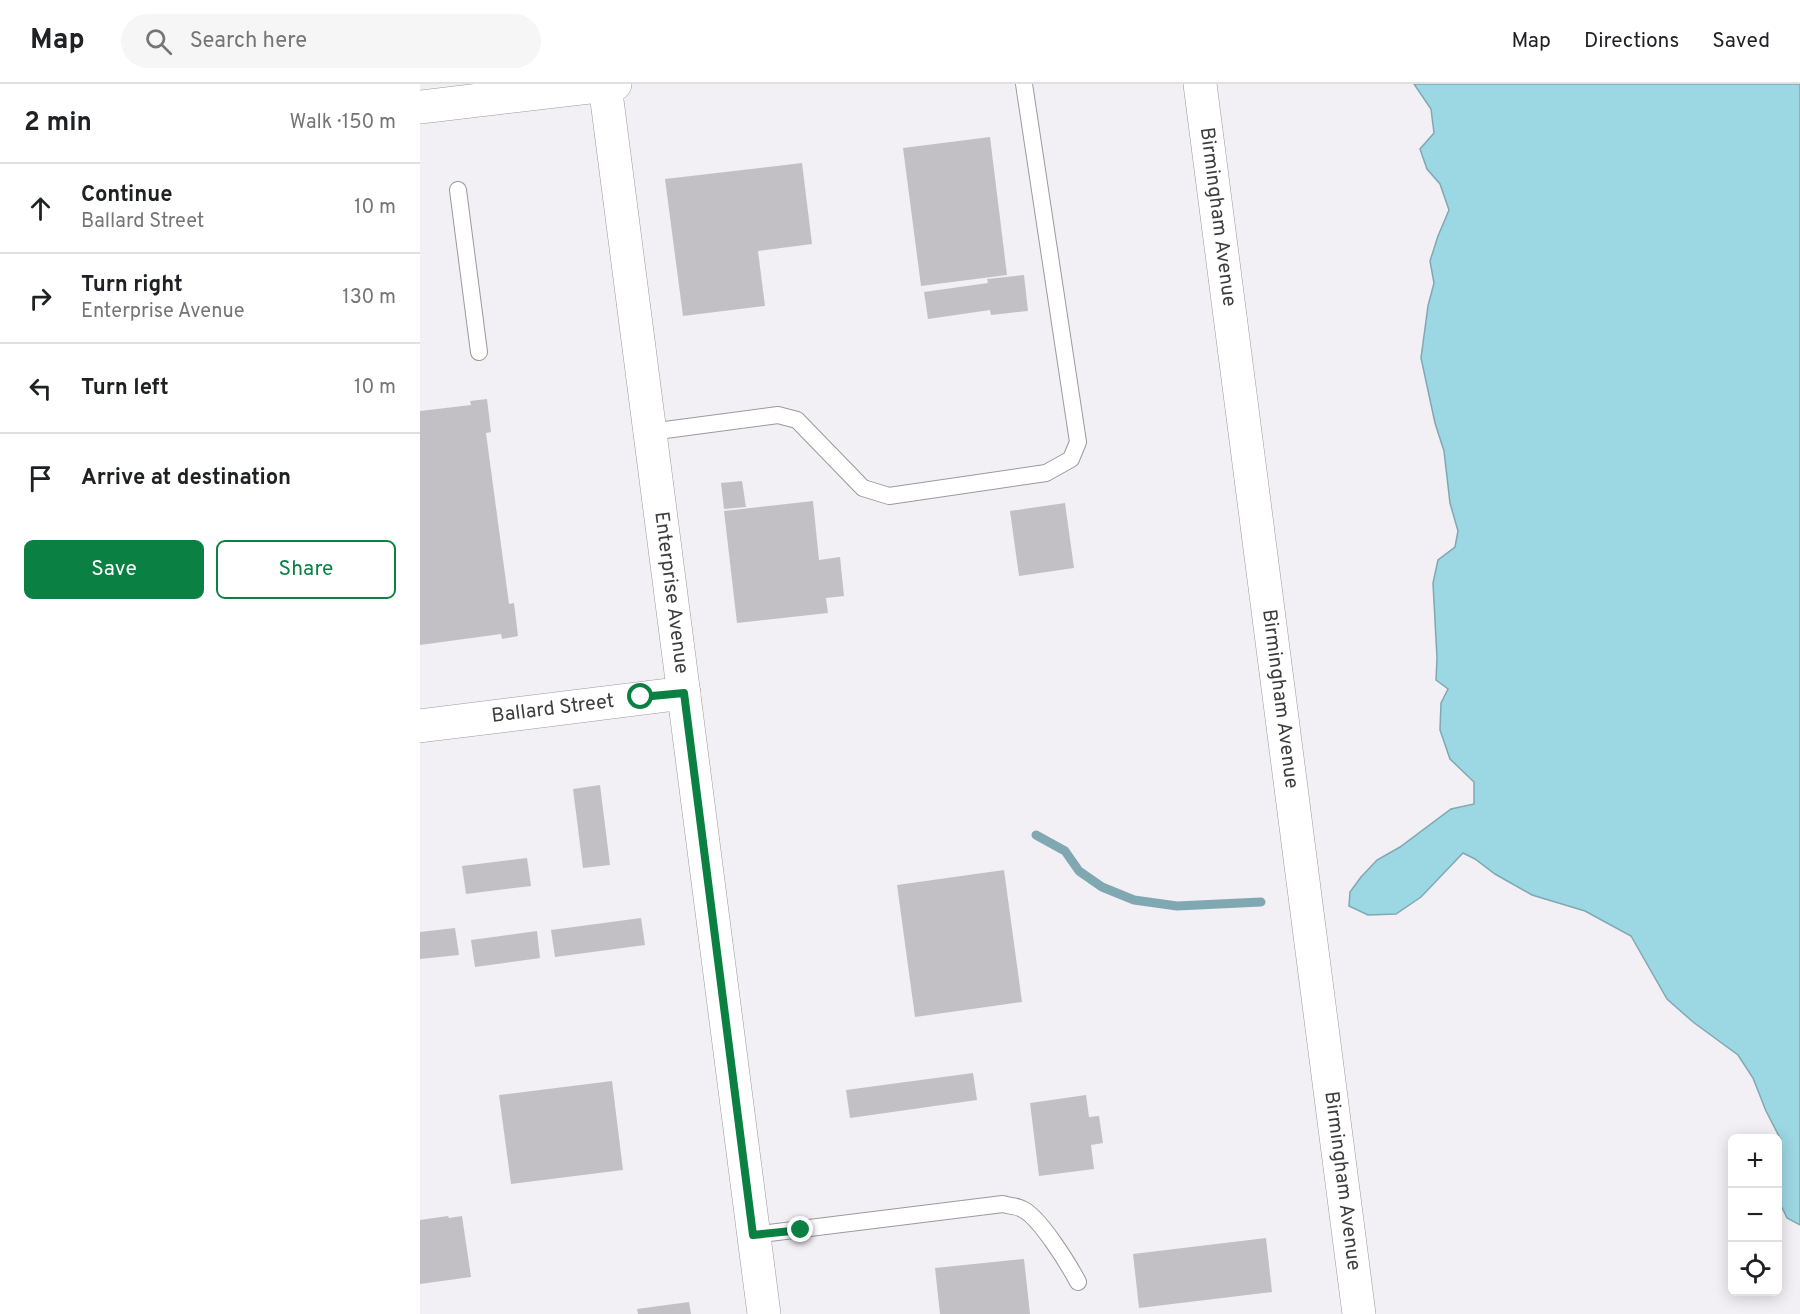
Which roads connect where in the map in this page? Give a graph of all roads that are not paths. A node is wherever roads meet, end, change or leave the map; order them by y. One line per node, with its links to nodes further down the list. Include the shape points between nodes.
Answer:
1 (1024, 84): 7 (lane, via 1078,442 1071,459 1046,473 888,496 863,488 797,420 778,416)
2 (1200, 84): 13 (street, Birmingham Avenue)
3 (610, 85): 4 (street); 7 (street, Enterprise Avenue)
4 (420, 107)
5 (458, 190): 6 (lane)
6 (479, 352)
7 (650, 432): 8 (street, Enterprise Avenue)
8 (684, 693): 9 (street, Ballard Street); 10 (street, Enterprise Avenue)
9 (420, 726)
10 (753, 1235): 11 (lane, via 1003,1204 1024,1209 1044,1229); 12 (street, Enterprise Avenue)
11 (1078, 1282)
12 (764, 1314)
13 (1359, 1314)

